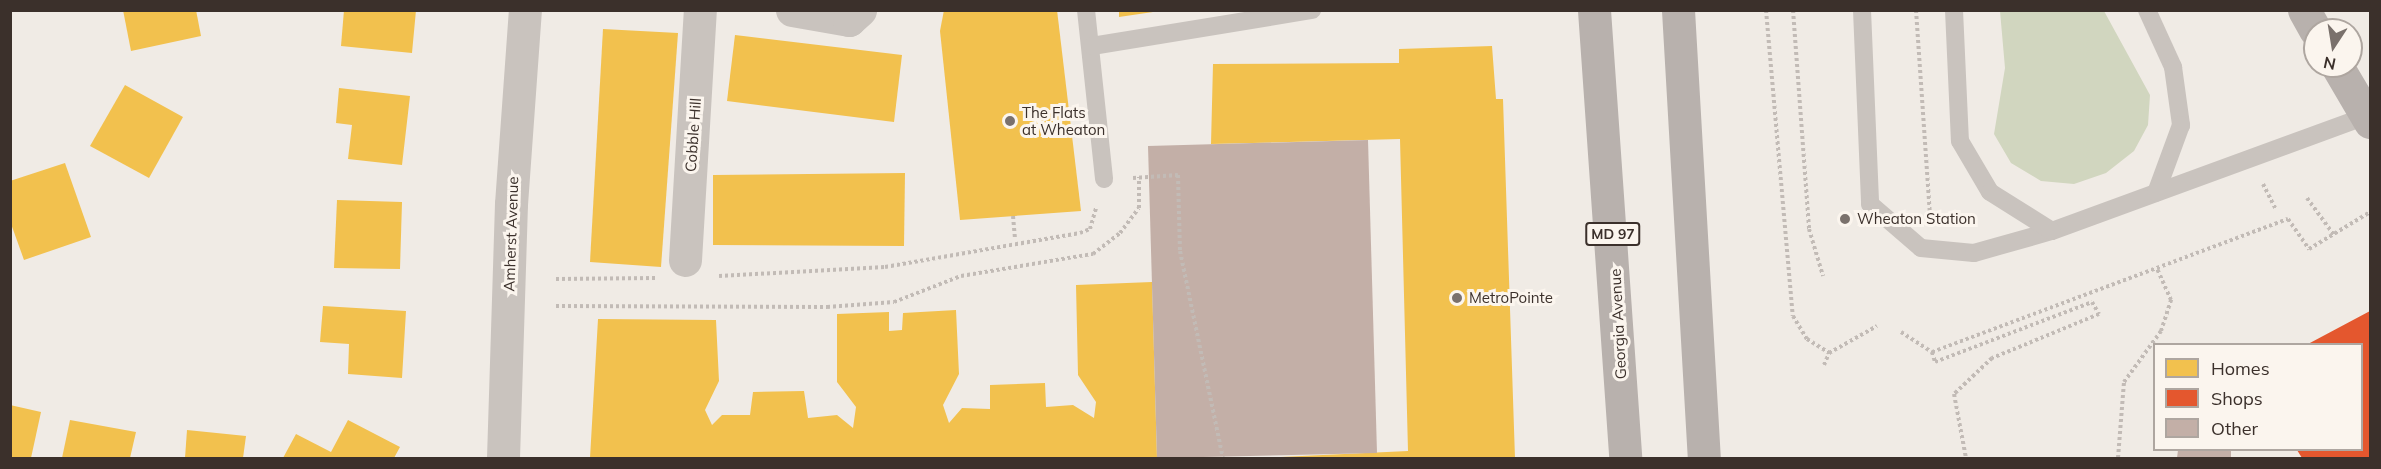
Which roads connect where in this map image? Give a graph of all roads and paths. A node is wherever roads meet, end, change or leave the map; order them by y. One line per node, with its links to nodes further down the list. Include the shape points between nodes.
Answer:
1 (525, 10): 40 (street, Amherst Avenue, via 511,204)
2 (700, 10): 31 (street, Cobble Hill)
3 (792, 10): 4 (street, via 849,20)
4 (860, 10)
5 (1086, 10): 15 (lane)
6 (1312, 10): 15 (lane)
7 (1594, 10): 42 (main road, Georgia Avenue / MD 97)
8 (1678, 10): 43 (main road)
9 (1766, 10): 38 (path, via 1793,316 1807,339)
10 (1793, 10): 32 (path, via 1809,229)
11 (1862, 10): 27 (lane, via 1870,204 1921,248 1974,253)
12 (1916, 10): 26 (path)
13 (1954, 10): 27 (lane, via 1960,141 1990,192)
14 (2147, 10): 21 (lane, via 2173,67 2181,125)
15 (1092, 46): 19 (lane)
16 (2344, 78): 17 (main road)
17 (2369, 119): 21 (lane)
18 (1139, 177): 19 (path); 34 (path, via 1139,208 1093,254 961,276 894,302 827,307); 41 (path, via 1178,175 1180,250)
19 (1104, 180): 29 (path, via 1090,229)
20 (2260, 180): 23 (path)
21 (2156, 193): 27 (lane)
22 (2307, 198): 28 (path)
23 (2275, 208)
24 (2370, 212): 28 (path)
25 (1013, 216): 29 (path)
26 (1931, 229)
27 (2052, 231)
28 (2334, 235): 30 (path, via 2309,249 2288,219)
29 (1015, 240): 31 (path, via 885,267)
30 (2156, 267): 37 (path); 45 (path, via 2171,300 2161,331 2124,382)
31 (685, 272): 33 (path)
32 (1823, 276)
33 (556, 279)
34 (556, 306)
35 (1877, 326): 38 (path)
36 (1901, 332): 37 (path)
37 (1932, 352): 44 (path, via 1935,362 2092,302 2099,314 1992,358 1954,394)
38 (1829, 353): 39 (path)
39 (1824, 365)
40 (502, 459)
41 (1223, 459)
42 (1625, 459)
43 (1704, 459)
44 (1966, 459)
45 (2118, 459)

